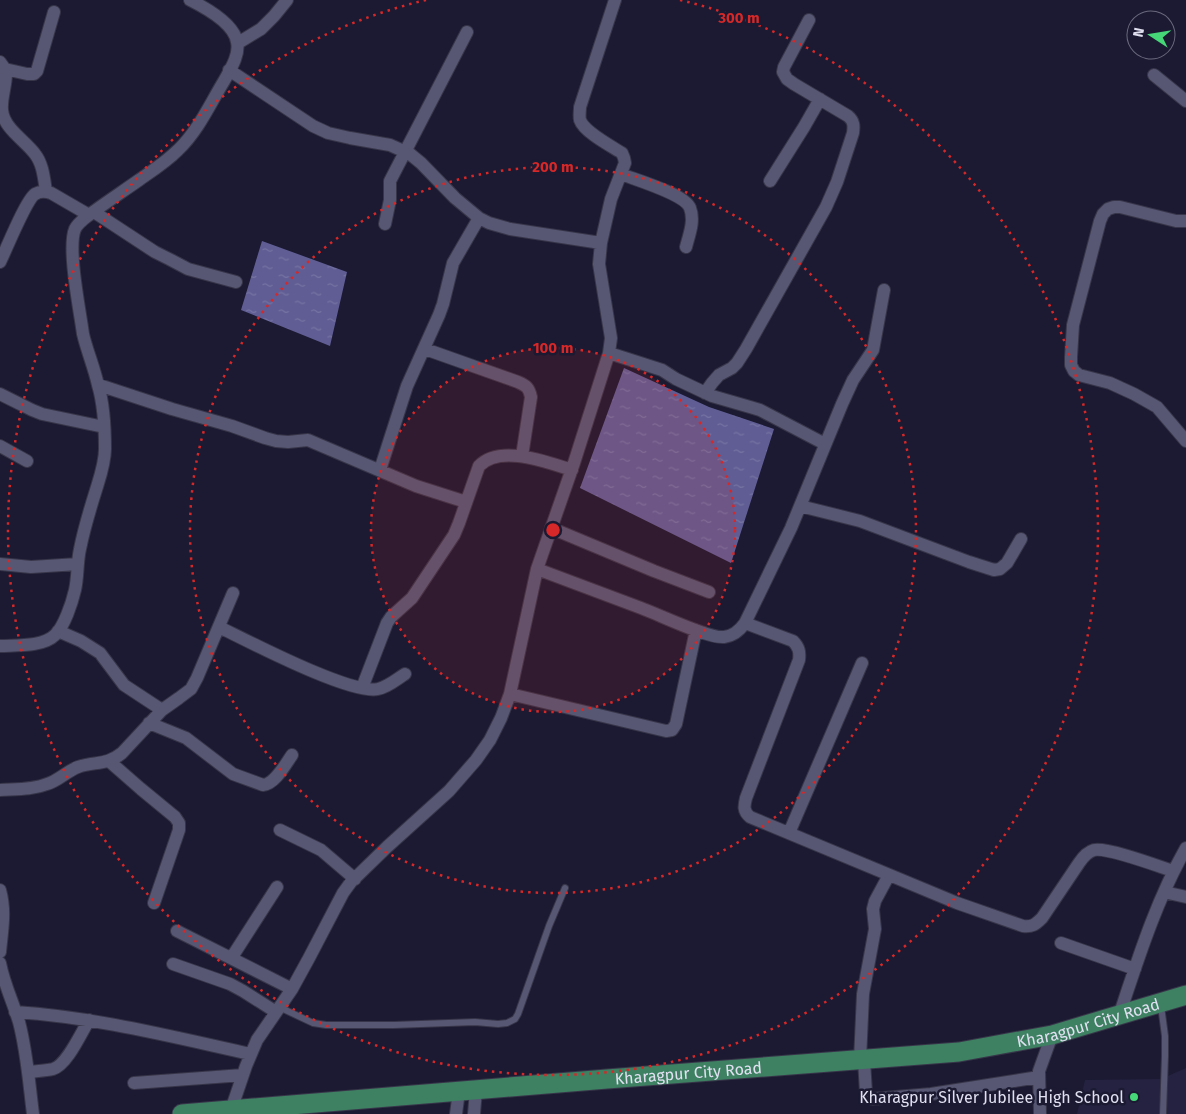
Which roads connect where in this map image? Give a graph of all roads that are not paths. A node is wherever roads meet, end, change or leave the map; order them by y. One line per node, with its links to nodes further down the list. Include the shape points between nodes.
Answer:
1 (190, 0): 7 (street, via 224,22)
2 (287, 0): 7 (street, via 261,29)
3 (615, 0): 14 (street, via 579,117 592,133 622,153 625,163)
4 (54, 12): 8 (street, via 37,71 27,74)
5 (809, 20): 11 (street, via 783,72 787,79)
6 (467, 32): 13 (street)
7 (238, 43): 9 (street)
8 (3, 66): 16 (street, via 6,82 2,111 12,130 35,153)
9 (229, 70): 13 (street, via 328,133); 17 (street, via 207,110 179,150)
10 (1154, 75): 12 (street)
11 (820, 99): 15 (street); 29 (street, via 848,116 854,125 837,182 746,349 737,363 719,375)
12 (1186, 101)
13 (406, 151): 18 (street); 20 (street, via 390,182)
14 (620, 174): 21 (street); 22 (street, via 688,203 692,226)
15 (770, 181)
16 (46, 191): 17 (street); 23 (street, via 31,198)
17 (91, 213): 24 (street, via 188,269); 28 (street, via 74,231 72,258 85,345)
18 (479, 218): 21 (street, via 510,229); 26 (street, via 453,263 443,304)
19 (1186, 221): 32 (street, via 1120,208 1108,209 1104,214 1073,325 1071,365 1079,375 1110,384 1157,407)
20 (385, 224)
21 (601, 243): 27 (street, via 599,264 611,338)
22 (686, 247)
23 (0, 262)
24 (236, 282)
25 (884, 290): 33 (street, via 873,350 853,380)
26 (425, 349): 35 (street, via 530,389); 37 (street, via 407,386)
27 (609, 353): 29 (street, via 662,370); 38 (street)
28 (99, 386): 31 (street); 37 (street, via 270,440 308,440)
29 (706, 393): 33 (street, via 760,410)
30 (0, 394): 31 (street, via 42,414)
31 (104, 427): 44 (street, via 103,467)
32 (1186, 441)
33 (825, 444): 40 (street)
34 (0, 446): 36 (street)
35 (522, 456): 38 (street); 39 (street, via 501,456 484,461 479,466)
36 (27, 461)
37 (380, 470): 39 (street)
38 (572, 470): 41 (street)
39 (466, 502): 55 (street, via 454,535 420,587 391,616)
40 (800, 506): 42 (street, via 860,521 994,570 1007,563); 48 (street)
41 (551, 528): 45 (street); 46 (street)
42 (1021, 539)
43 (0, 564): 44 (street, via 31,567)
44 (78, 564): 51 (street, via 75,590)
45 (537, 569): 50 (street); 56 (street)
46 (709, 592)
47 (233, 593): 49 (street)
48 (745, 623): 50 (street, via 739,631 723,638); 63 (street, via 793,641 800,652 744,806 750,817)
49 (219, 626): 55 (street, via 289,661); 57 (street, via 191,688)
50 (696, 630): 56 (street, via 672,730)
51 (58, 631): 52 (street, via 46,641); 57 (street, via 100,653 124,685)
52 (0, 646)
53 (862, 663): 63 (street)
54 (405, 674): 55 (street, via 379,689)
55 (362, 688)
56 (510, 694): 67 (street, via 490,740 476,760 449,791)
57 (162, 710): 58 (street)
58 (149, 722): 59 (street, via 186,738 233,774 263,785 273,781); 60 (street, via 122,753)
59 (292, 756)
60 (109, 761): 61 (street, via 78,767 48,784 33,788); 73 (street, via 179,823)
61 (0, 790)
62 (280, 830): 67 (street, via 321,850)
63 (789, 833): 66 (street)
64 (1186, 848): 65 (street)
65 (1173, 871): 66 (street, via 1111,852 1092,850 1085,854 1042,918 1030,927 957,903); 71 (street)
66 (889, 875): 90 (street, via 873,909 875,929 863,994)
67 (355, 879): 81 (street, via 343,893)
68 (277, 886): 77 (street)
69 (566, 888): 84 (lane, via 518,1014 507,1023 326,1025)
70 (0, 890): 76 (street, via 4,912)
71 (1164, 892): 72 (street); 80 (street)
72 (1186, 896)
73 (154, 903)
74 (177, 930): 77 (street)
75 (1061, 943): 80 (street)
76 (0, 952)
77 (232, 957): 81 (street)
78 (0, 963): 85 (street)
79 (173, 964): 84 (street, via 230,984)
80 (1135, 969): 86 (street)
81 (292, 989): 84 (street)
82 (1186, 995): 83 (main road, Kharagpur City Road)
83 (1161, 1003): 86 (main road, Kharagpur City Road); 102 (lane, via 1165,1056)
84 (277, 1009): 89 (street)
85 (15, 1012): 87 (street); 91 (street)
86 (1119, 1016): 88 (main road, Kharagpur City Road)
87 (89, 1020): 89 (street); 91 (street, via 60,1065 54,1069)
88 (1052, 1035): 90 (main road, Kharagpur City Road, via 959,1052); 93 (street)
89 (251, 1054): 92 (street)
90 (862, 1060): 93 (street, via 866,1093 872,1099 931,1094); 95 (main road, Kharagpur City Road)
91 (28, 1072): 97 (street)
92 (243, 1075): 94 (street); 96 (street)
93 (1039, 1077): 101 (street)
94 (134, 1084)
95 (467, 1091): 96 (main road, Kharagpur City Road); 99 (street); 100 (street)
96 (231, 1110): 98 (main road, Kharagpur City Road)
97 (33, 1114)
98 (188, 1114)
99 (456, 1114)
100 (474, 1114)
101 (1040, 1114)
102 (1163, 1114)

